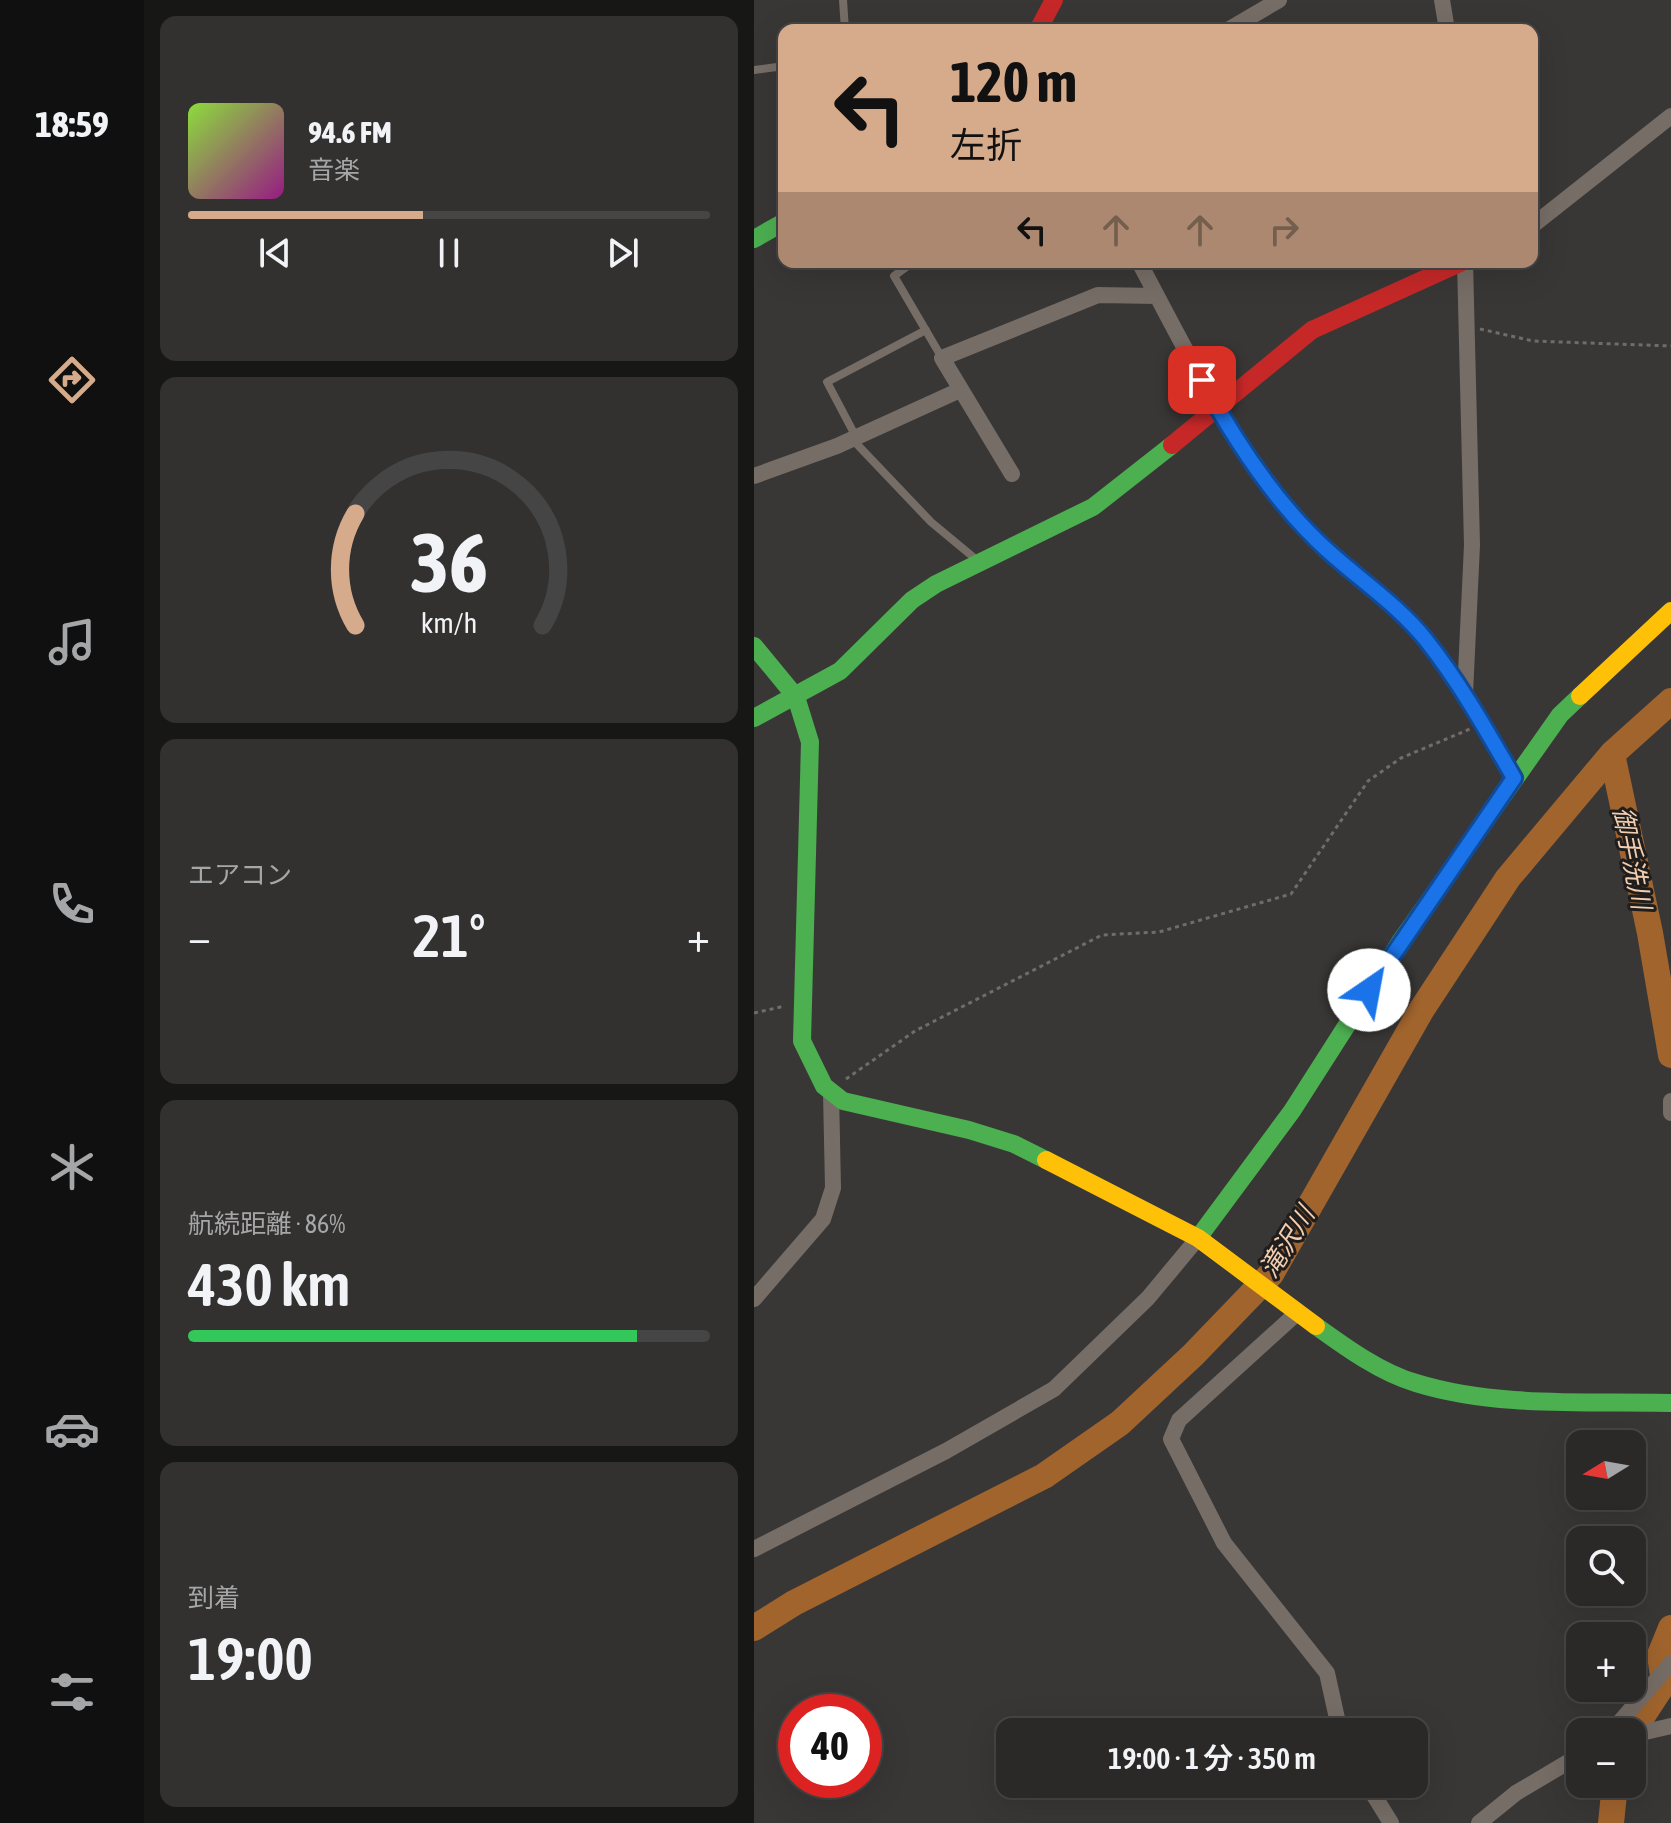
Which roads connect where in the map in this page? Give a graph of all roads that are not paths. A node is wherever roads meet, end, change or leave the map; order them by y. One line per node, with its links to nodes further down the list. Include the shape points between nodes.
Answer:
1 (843, 0): 5 (lane)
2 (1054, 0): 6 (street)
3 (1279, 0): 7 (street)
4 (1442, 0): 8 (street)
5 (845, 24)
6 (1041, 24)
7 (1238, 24)
8 (1446, 24)
9 (778, 67): 10 (lane)
10 (754, 70)
11 (1671, 116): 12 (street)
12 (1538, 221)
13 (778, 225): 14 (street)
14 (754, 239)
15 (905, 268): 20 (lane, via 894,276)
16 (1142, 268): 19 (street)
17 (1451, 268): 23 (street, via 1312,330)
18 (1464, 268): 30 (street, via 1472,545)
19 (1157, 296): 21 (street, via 1098,295); 23 (street)
20 (926, 330): 21 (lane); 24 (lane, via 827,382)
21 (942, 358): 22 (street)
22 (960, 390): 24 (street); 25 (street)
23 (1217, 408): 27 (street, via 1093,507); 30 (street, via 1286,507 1425,638)
24 (854, 438): 26 (street); 27 (lane, via 922,512)
25 (1012, 474)
26 (754, 476)
27 (978, 562): 31 (street, via 912,600 840,671)
28 (1671, 611): 33 (street, via 1560,715)
29 (754, 646): 31 (street)
30 (1465, 694): 33 (street)
31 (796, 697): 32 (street); 34 (street, via 810,742 802,1041 811,1066)
32 (754, 718)
33 (1514, 778): 35 (street, via 1292,1111)
34 (831, 1092): 35 (street, via 843,1101 1014,1144); 36 (street, via 833,1188 823,1219)
35 (1198, 1238): 37 (street); 39 (street, via 1148,1298 1054,1389)
36 (754, 1299)
37 (1291, 1308): 38 (street, via 1346,1348 1414,1383 1484,1398); 41 (street, via 1179,1420 1171,1439 1224,1543 1327,1673)
38 (1671, 1403)
39 (754, 1549)
40 (1671, 1663): 42 (street)
41 (1337, 1718)
42 (1623, 1718)
43 (1671, 1726): 44 (street)
44 (1646, 1732)
45 (1566, 1763): 48 (street)
46 (1376, 1798): 47 (street)
47 (1391, 1823)
48 (1479, 1823)

